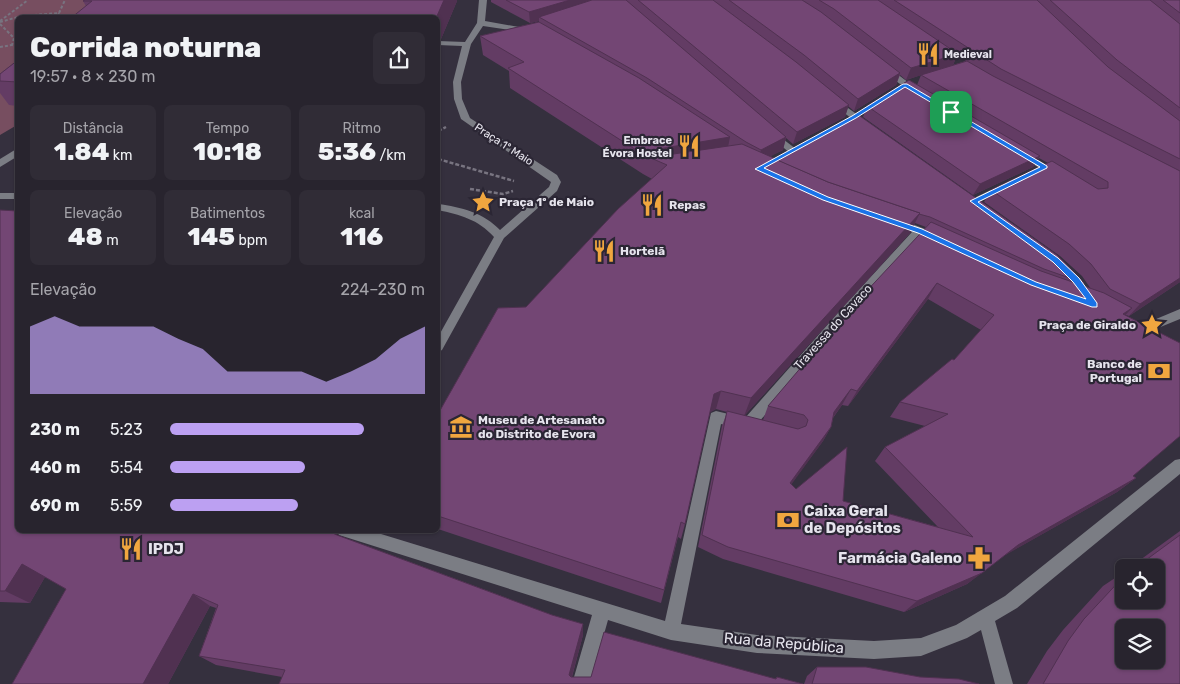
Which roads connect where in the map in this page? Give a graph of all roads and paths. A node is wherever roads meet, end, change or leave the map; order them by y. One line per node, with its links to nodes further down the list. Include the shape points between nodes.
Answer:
1 (28, 0): 7 (path)
2 (65, 0): 4 (path)
3 (483, 0): 8 (street)
4 (59, 13): 5 (path)
5 (34, 15)
6 (15, 18): 7 (path)
7 (0, 22): 14 (path, via 14,38)
8 (481, 23): 10 (street); 13 (street)
9 (540, 25): 10 (street)
10 (525, 29): 11 (street)
11 (542, 36)
12 (440, 43): 13 (street)
13 (467, 44): 40 (street, Praça 1º Maio, via 457,82 458,98 466,119 556,182 553,189)
14 (12, 45): 15 (path); 16 (path)
15 (15, 46)
16 (0, 47)
17 (874, 61): 19 (street)
18 (921, 80): 19 (street)
19 (901, 87): 21 (street)
20 (826, 93): 23 (street)
21 (929, 99)
22 (763, 125): 25 (street)
23 (878, 134)
24 (1012, 148): 29 (street, via 1040,169)
25 (792, 151)
26 (15, 154): 28 (street)
27 (440, 160): 30 (path)
28 (0, 164)
29 (1069, 182)
30 (519, 183)
31 (1009, 184): 36 (street)
32 (466, 188): 33 (path, via 503,194)
33 (520, 188)
34 (0, 196): 35 (street)
35 (15, 196)
36 (973, 201)
37 (440, 207): 40 (street, via 480,218)
38 (886, 218): 39 (street)
39 (920, 231): 41 (street); 45 (street, Travessa do Cavaco)
40 (500, 236): 44 (street)
41 (946, 243)
42 (1180, 314): 43 (street, via 1137,328)
43 (1157, 341)
44 (440, 343)
45 (748, 425): 46 (street); 51 (street, via 716,417)
46 (766, 430)
47 (1180, 464): 50 (street, Rua da República, via 1011,602)
48 (354, 533): 49 (street, Rua da República)
49 (602, 610): 51 (street, Rua da República); 52 (street)
50 (986, 617): 51 (street, Rua da República, via 961,632 921,647 874,650 757,644); 53 (street)
51 (671, 631)
52 (581, 684)
53 (1004, 684)

